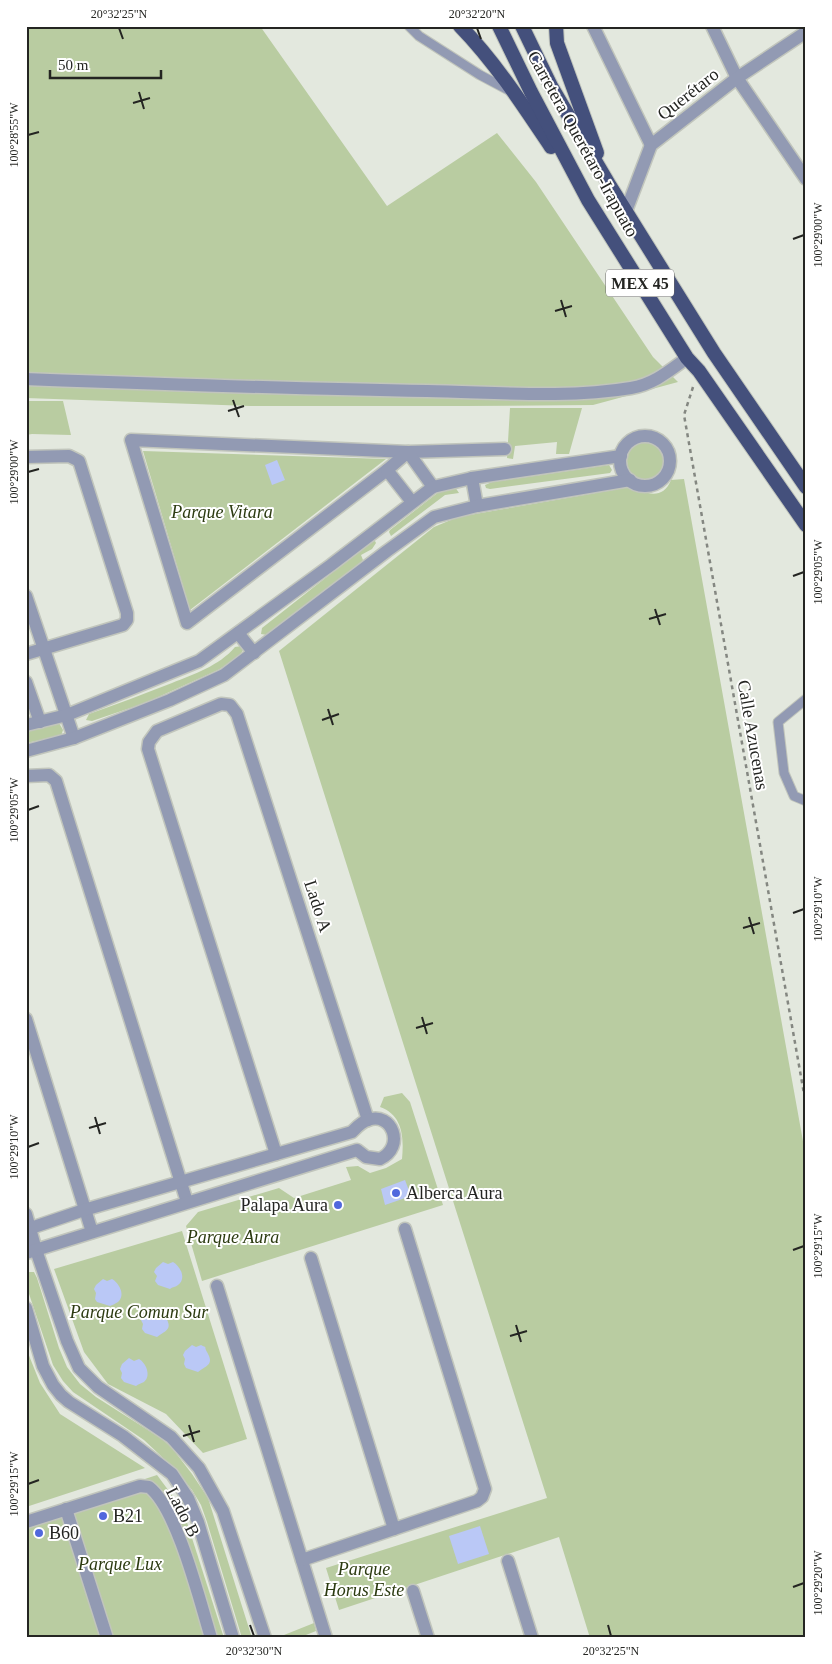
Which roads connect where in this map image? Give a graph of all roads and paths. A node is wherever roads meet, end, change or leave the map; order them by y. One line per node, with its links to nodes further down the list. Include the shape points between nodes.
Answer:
1 (409, 26): 10 (lane, via 480,75)
2 (460, 26): 10 (highway)
3 (499, 26): 14 (highway, Carretera Querétaro-Irapuato / MEX 45)
4 (522, 26): 13 (highway, MEX 45, via 551,86)
5 (556, 26): 13 (highway, via 557,43)
6 (592, 26): 11 (street)
7 (712, 26): 9 (street)
8 (806, 32): 9 (street, Querétaro)
9 (736, 78): 11 (street, Querétaro); 12 (street)
10 (516, 94): 14 (highway)
11 (651, 145): 15 (street, Querétaro)
12 (806, 179)
13 (610, 186): 15 (highway, MEX 45)
14 (588, 200): 16 (highway, Carretera Querétaro-Irapuato / MEX 45)
15 (626, 211): 24 (highway, MEX 45, via 714,353)
16 (687, 358): 17 (highway, Carretera Querétaro-Irapuato / MEX 45); 18 (street, via 656,381 644,385 571,394)
17 (699, 371): 31 (highway, Carretera Querétaro-Irapuato / MEX 45); 47 (path, Calle Azucenas, via 684,414)
18 (26, 379)
19 (505, 448): 20 (street)
20 (408, 452): 23 (street); 23 (street, via 132,440 187,623); 28 (street)
21 (621, 456): 25 (street); 26 (street, via 621,465); 26 (street, via 628,443 642,436 662,442 670,456 668,471 658,482 643,485)
22 (26, 457): 34 (street, via 69,456 78,461 128,613 123,625)
23 (387, 470): 29 (street)
24 (801, 471): 27 (highway, MEX 45)
25 (472, 478): 28 (street); 30 (street)
26 (630, 480): 30 (street)
27 (806, 486)
28 (433, 487): 29 (street)
29 (412, 502): 33 (street)
30 (477, 506): 35 (street, via 446,513 427,522)
31 (806, 525)
32 (26, 596): 34 (street)
33 (238, 633): 35 (street); 39 (street, via 198,661)
34 (44, 649): 36 (street); 39 (street)
35 (254, 653): 42 (street, via 224,675)
36 (26, 654)
37 (26, 682): 40 (street)
38 (806, 699): 45 (lane, via 778,722 784,773 794,796)
39 (67, 716): 40 (street); 42 (street)
40 (40, 722): 41 (street)
41 (26, 725)
42 (74, 738): 43 (street)
43 (26, 751)
44 (26, 776): 50 (street, via 49,775 56,781)
45 (806, 801)
46 (26, 1019): 52 (street)
47 (806, 1105)
48 (368, 1120): 49 (street, via 352,1132); 49 (street, Lado A, via 237,714 230,705 221,704 157,731 148,749); 51 (street, via 381,1120 393,1131 394,1147 383,1158 366,1158 357,1150)
49 (276, 1154): 50 (street)
50 (181, 1182): 51 (street); 52 (street)
51 (187, 1202): 56 (street)
52 (84, 1210): 54 (street); 56 (street)
53 (26, 1214): 54 (street)
54 (31, 1228): 57 (street)
55 (405, 1229): 63 (street, via 485,1489 477,1502)
56 (92, 1232): 57 (street)
57 (31, 1251): 70 (street, via 79,1368 98,1387 171,1437 199,1468 223,1511)
58 (311, 1258): 63 (street)
59 (217, 1286): 64 (street)
60 (26, 1308): 69 (street, via 43,1366 61,1395 123,1436 172,1474 188,1498)
61 (66, 1509): 62 (street, Lado B); 67 (street); 68 (street, Lado B, via 140,1486 153,1489 177,1532)
62 (26, 1522)
63 (394, 1529): 64 (street)
64 (302, 1560): 71 (street)
65 (508, 1561): 73 (street)
66 (414, 1591): 72 (street)
67 (107, 1638)
68 (211, 1638)
69 (233, 1638)
70 (265, 1638)
71 (326, 1638)
72 (428, 1638)
73 (532, 1638)

